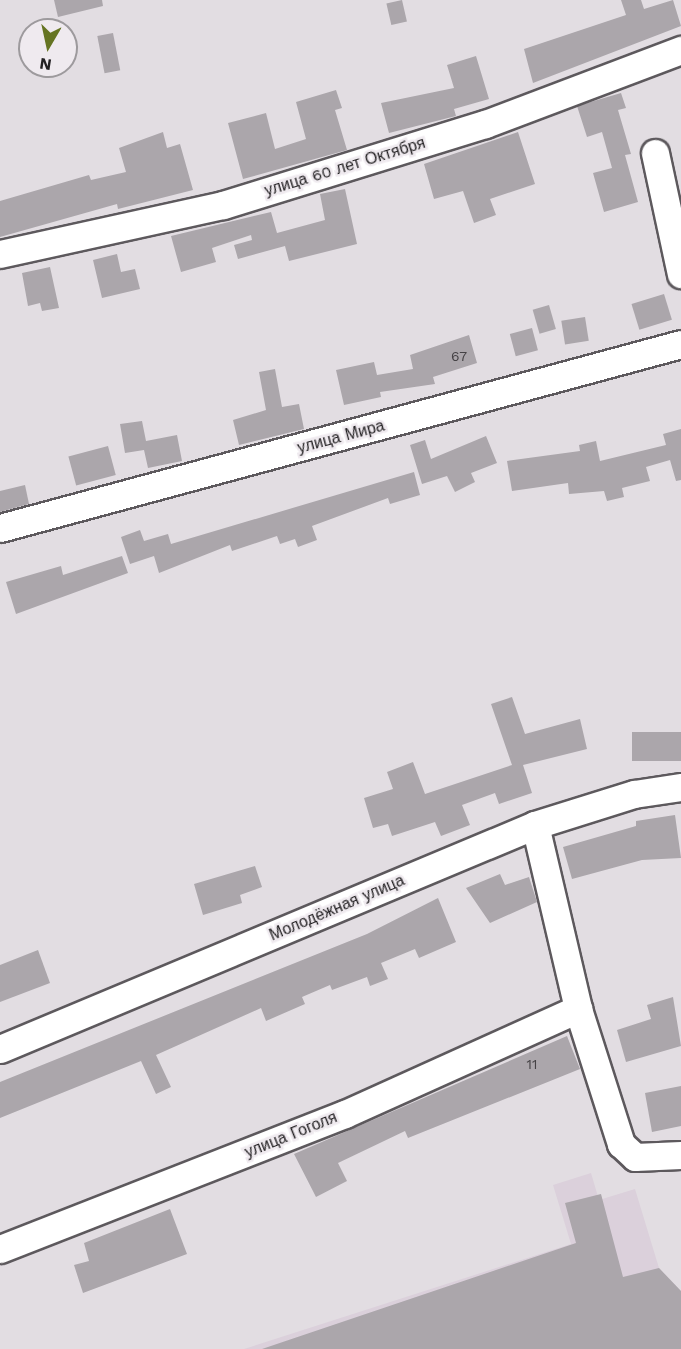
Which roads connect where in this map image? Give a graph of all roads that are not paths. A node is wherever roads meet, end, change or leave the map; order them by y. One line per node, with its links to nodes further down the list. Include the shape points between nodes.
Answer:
1 (681, 50): 3 (street, улица 60 лет Октября, via 485,124 223,205)
2 (655, 153): 4 (street)
3 (0, 254)
4 (681, 274)
5 (681, 344): 6 (street, улица Мира)
6 (0, 528)
7 (681, 786): 8 (street, Молодёжная улица, via 634,794)
8 (535, 825): 9 (street); 10 (street, Молодёжная улица)
9 (578, 1009): 11 (street, via 621,1144 635,1157); 12 (street, улица Гоголя, via 345,1113)
10 (0, 1049)
11 (681, 1155)
12 (0, 1249)

